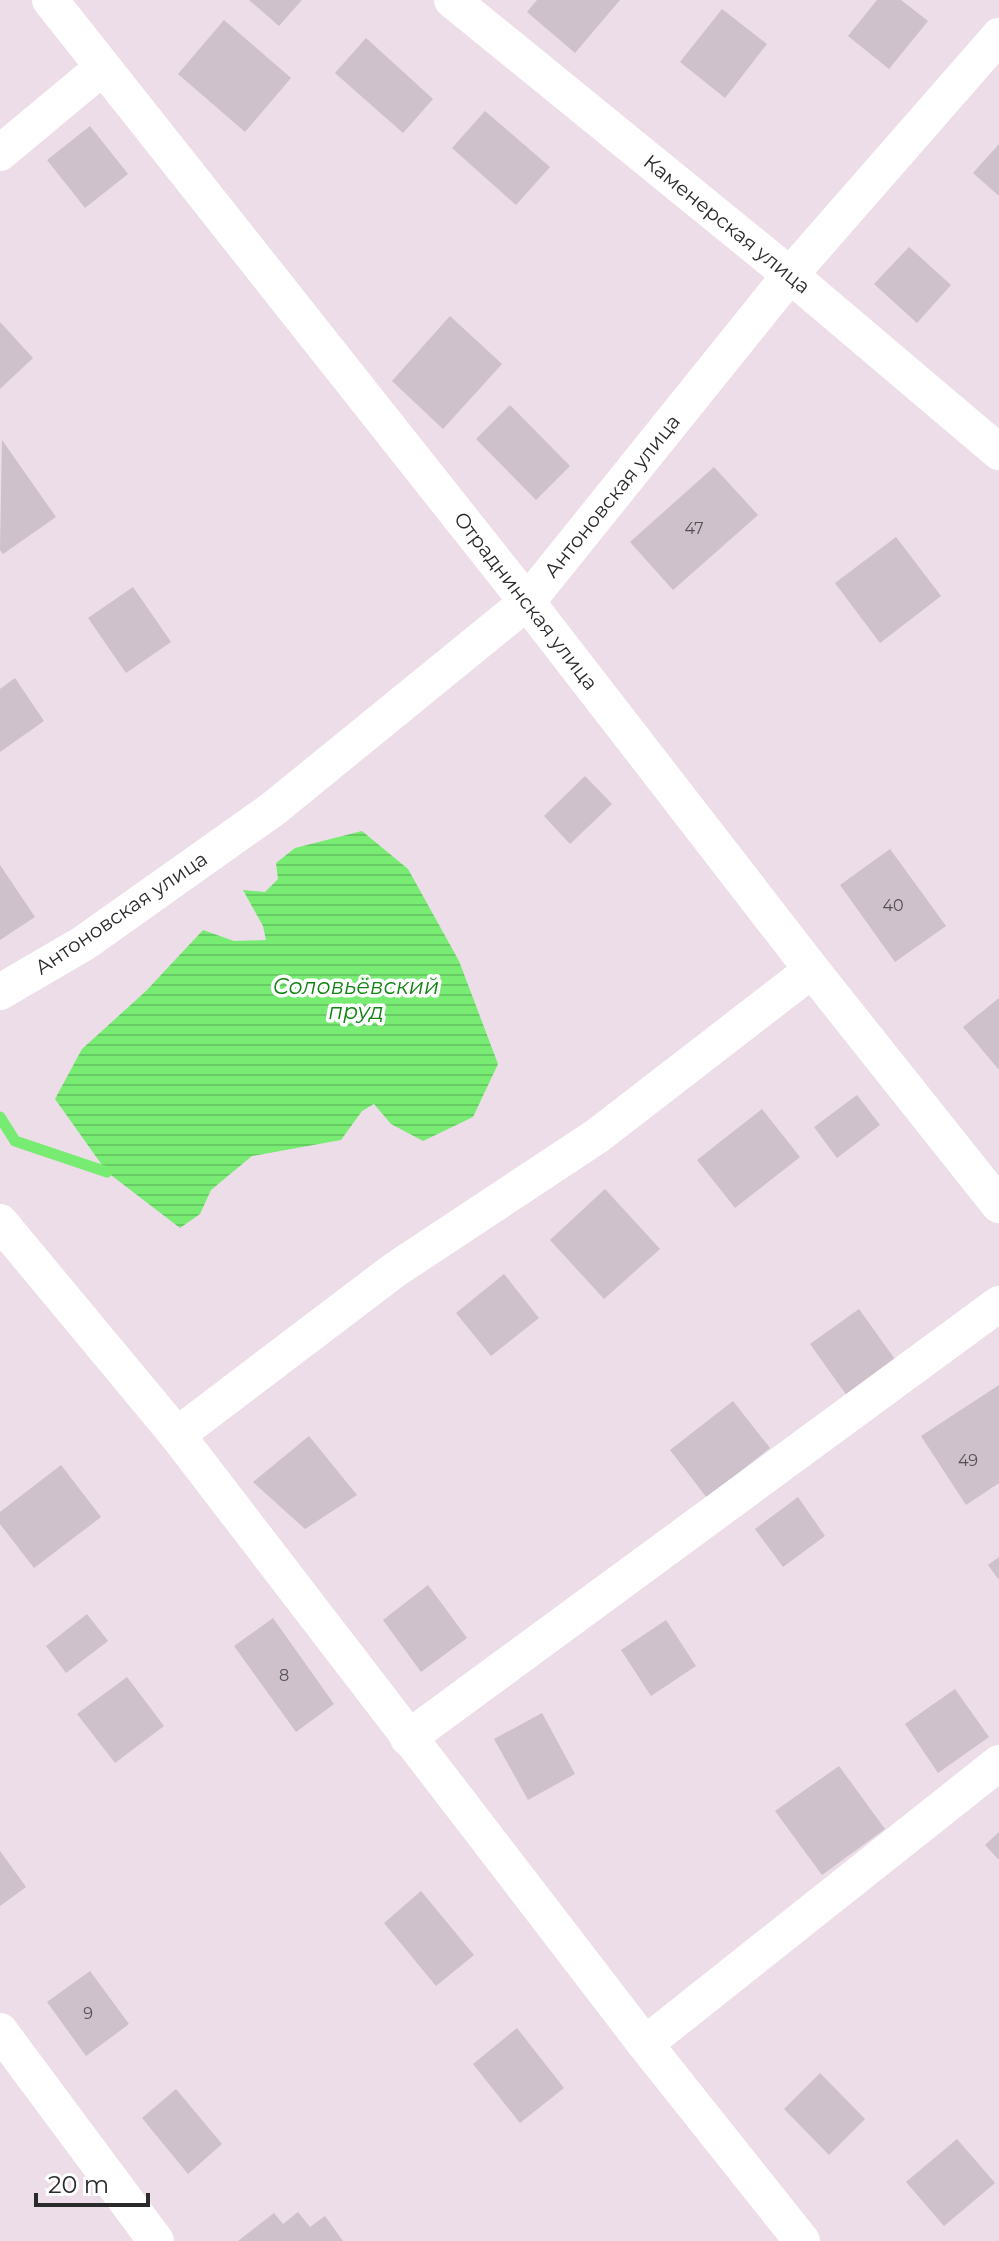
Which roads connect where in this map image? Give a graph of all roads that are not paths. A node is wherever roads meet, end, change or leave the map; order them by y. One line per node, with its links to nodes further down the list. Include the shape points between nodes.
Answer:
1 (50, 0): 4 (street, Отраднинская улица)
2 (452, 0): 6 (street, Каменерская улица)
3 (999, 36): 6 (street, Антоновская улица)
4 (102, 68): 5 (street); 8 (street, Отраднинская улица)
5 (0, 153)
6 (790, 275): 7 (street, Каменерская улица); 8 (street, Антоновская улица)
7 (999, 452)
8 (527, 602): 9 (street, Отраднинская улица); 10 (street, Антоновская улица, via 273,809 84,943)
9 (812, 970): 11 (street, Отраднинская улица); 14 (street, via 597,1136 396,1269)
10 (0, 992)
11 (999, 1205)
12 (0, 1222): 14 (street)
13 (999, 1304): 15 (street)
14 (177, 1435): 15 (street)
15 (408, 1738): 18 (street)
16 (999, 1763): 18 (street)
17 (0, 2031): 19 (street)
18 (645, 2044): 20 (street)
19 (156, 2241)
20 (802, 2241)

